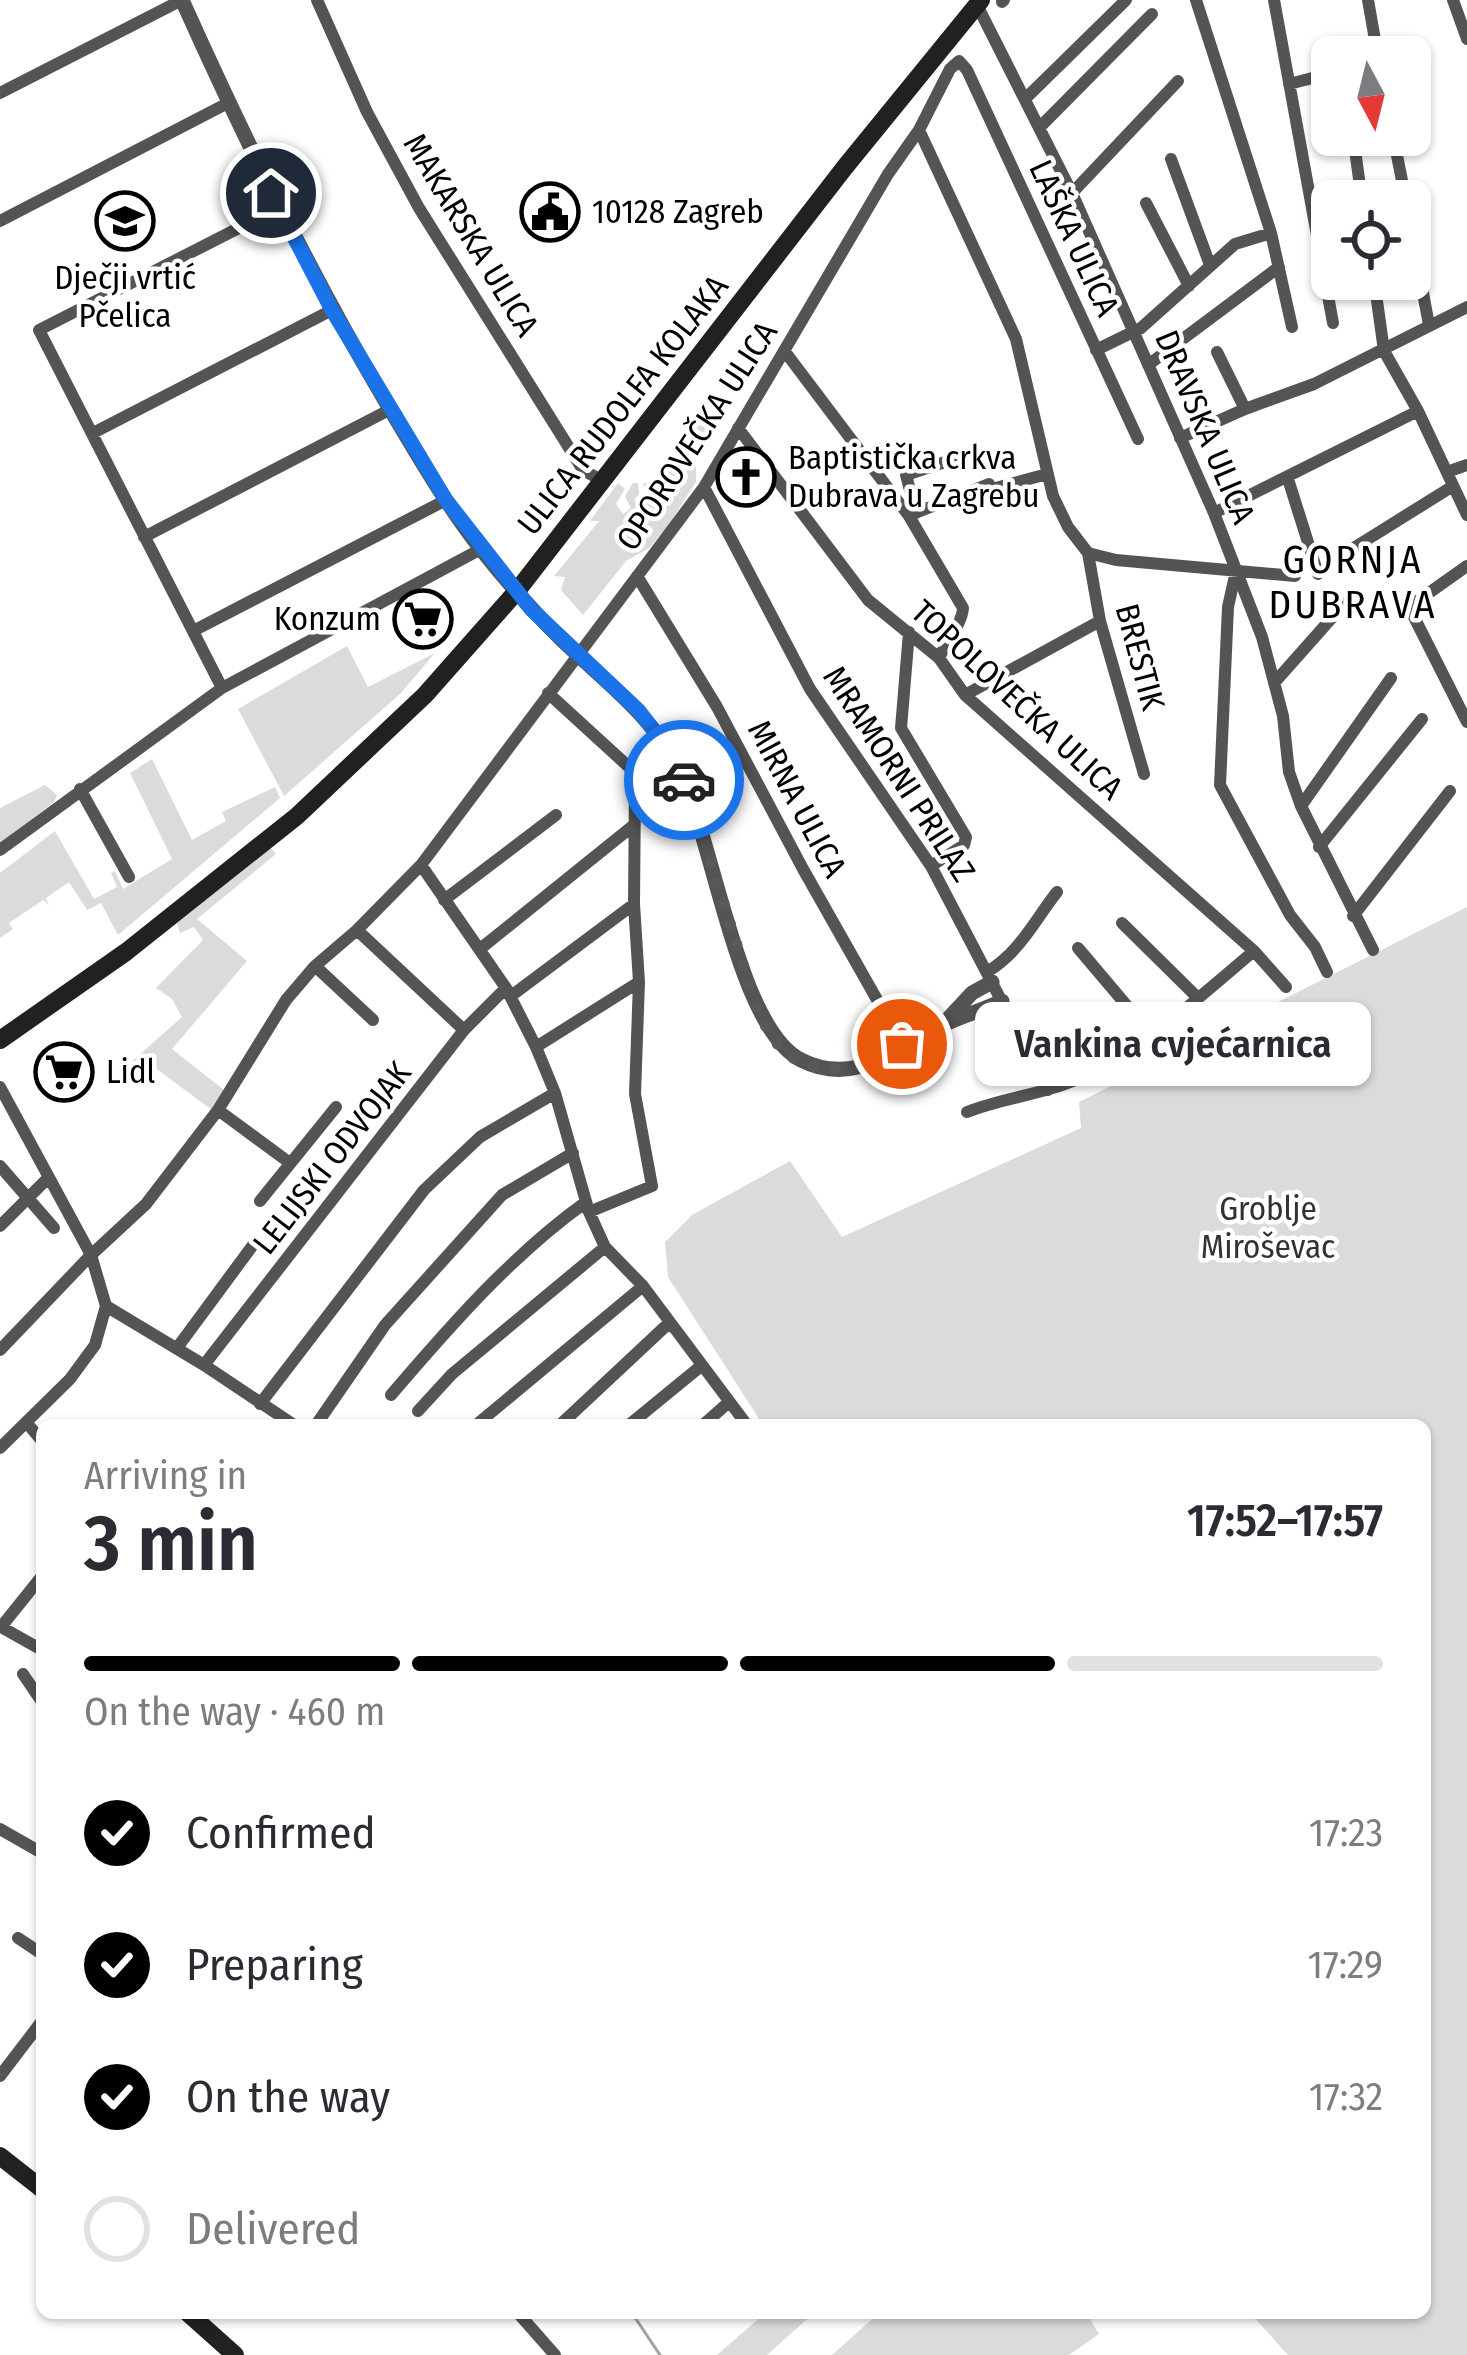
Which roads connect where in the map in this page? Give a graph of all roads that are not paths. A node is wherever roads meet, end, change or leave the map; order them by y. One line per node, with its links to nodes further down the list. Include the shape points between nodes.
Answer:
1 (182, 0): 16 (street); 18 (street)
2 (317, 0): 55 (street, MAKARSKA ULICA, via 418,208 583,470)
3 (1126, 0): 17 (street)
4 (1196, 0): 26 (street)
5 (1274, 0): 15 (street)
6 (1367, 0): 10 (street)
7 (1454, 0): 11 (street)
8 (979, 2): 17 (street, DRAVSKA ULICA); 55 (main road, ULICA RUDOLFA KOLAKA)
9 (1152, 14): 19 (street)
10 (1374, 36)
11 (1467, 39)
12 (959, 61): 20 (street, OPOROVEČKA ULICA); 38 (street, LAŠKA ULICA)
13 (1311, 78): 15 (street)
14 (1178, 81): 22 (street)
15 (1289, 84): 34 (street)
16 (0, 93)
17 (1026, 98): 19 (street, DRAVSKA ULICA)
18 (228, 104): 24 (street); 25 (street)
19 (1040, 127): 22 (street, DRAVSKA ULICA)
20 (919, 130): 40 (street, OPOROVEČKA ULICA); 53 (street, BRESTIK, via 1016,339)
21 (1171, 160): 27 (street)
22 (1072, 193): 37 (street, DRAVSKA ULICA)
23 (1146, 203): 29 (street)
24 (278, 208): 33 (street); 47 (street, via 39,330)
25 (0, 221)
26 (1271, 233): 27 (street, via 1234,244); 28 (street)
27 (1210, 265): 29 (street)
28 (1279, 267): 36 (street); 42 (street)
29 (1189, 286): 37 (street)
30 (1377, 300): 39 (street)
31 (1424, 300): 35 (street)
32 (1467, 307): 35 (street)
33 (332, 310): 43 (street); 47 (street)
34 (1334, 323)
35 (1429, 325): 39 (street)
36 (1292, 327)
37 (1134, 333): 38 (street); 42 (street, DRAVSKA ULICA)
38 (1096, 350): 49 (street, LAŠKA ULICA)
39 (1384, 351): 44 (street); 45 (street)
40 (786, 352): 46 (street, OPOROVEČKA ULICA); 60 (street)
41 (1217, 352): 44 (street)
42 (1148, 365): 48 (street, DRAVSKA ULICA)
43 (391, 409): 58 (street); 62 (street)
44 (1245, 409): 48 (street)
45 (1418, 411): 52 (street); 54 (street)
46 (738, 428): 57 (street, OPOROVEČKA ULICA); 75 (street, TOPOLOVEČKA ULICA, via 868,600)
47 (93, 433): 62 (street)
48 (1180, 438): 59 (street, DRAVSKA ULICA)
49 (1138, 439)
50 (957, 458): 60 (street, via 906,475)
51 (1467, 465): 52 (street)
52 (1447, 472): 56 (street)
53 (1047, 474): 60 (street); 64 (street, BRESTIK)
54 (1288, 478): 59 (street); 68 (street)
55 (603, 481): 71 (main road, ULICA RUDOLFA KOLAKA)
56 (1454, 486): 61 (street); 65 (street)
57 (704, 487): 69 (street, OPOROVEČKA ULICA); 94 (street, MRAMORNI PRILAZ, via 810,689)
58 (446, 500): 63 (street); 74 (street)
59 (1214, 513): 67 (street, DRAVSKA ULICA)
60 (912, 514): 77 (street, via 963,608)
61 (1467, 515)
62 (144, 537): 74 (street)
63 (481, 549): 71 (street); 80 (street)
64 (1088, 553): 67 (street, BRESTIK); 73 (street, BRESTIK)
65 (1344, 554)
66 (1467, 566): 84 (street, via 1409,607)
67 (1237, 570): 70 (street, BRESTIK); 79 (street, DRAVSKA ULICA); 107 (street, via 1228,607 1220,784)
68 (1318, 574)
69 (638, 576): 76 (street, OPOROVEČKA ULICA); 120 (street, MIRNA ULICA)
70 (1295, 576)
71 (518, 591): 76 (street); 118 (main road, ULICA RUDOLFA KOLAKA, via 425,695 297,816)
72 (1345, 603): 79 (street)
73 (1100, 621): 82 (street); 85 (street, BRESTIK)
74 (193, 631): 80 (street)
75 (909, 632): 77 (street, TOPOLOVEČKA ULICA); 94 (street, via 901,728 966,838)
76 (577, 654): 81 (street, OPOROVEČKA ULICA); 120 (street, via 639,711 676,764 742,963 778,1044 804,1062 844,1069)
77 (939, 658): 82 (street, TOPOLOVEČKA ULICA)
78 (1391, 678): 88 (street)
79 (1274, 683): 88 (street, DRAVSKA ULICA)
80 (222, 688): 86 (street)
81 (548, 693): 90 (street, via 629,768); 93 (street, OPOROVEČKA ULICA)
82 (965, 695): 105 (street, TOPOLOVEČKA ULICA)
83 (1421, 719): 91 (street)
84 (1467, 722)
85 (1144, 774)
86 (80, 789): 92 (street); 95 (street)
87 (1450, 791): 99 (street)
88 (1300, 806): 91 (street, DRAVSKA ULICA)
89 (556, 815): 97 (street)
90 (634, 825): 98 (street); 103 (street)
91 (1319, 848): 99 (street, DRAVSKA ULICA)
92 (0, 850)
93 (421, 865): 97 (street); 101 (street, OPOROVEČKA ULICA)
94 (931, 866): 108 (street, MRAMORNI PRILAZ)
95 (128, 878)
96 (1057, 892): 108 (street)
97 (444, 900): 103 (street)
98 (634, 904): 109 (street); 111 (street, LELIJSKI ODVOJAK)
99 (1353, 916): 104 (street, DRAVSKA ULICA)
100 (1122, 923): 112 (street)
101 (357, 930): 106 (street, OPOROVEČKA ULICA); 116 (street)
102 (1078, 948): 117 (street)
103 (480, 949): 111 (street)
104 (1373, 950)
105 (1254, 951): 110 (street, TOPOLOVEČKA ULICA); 112 (street)
106 (315, 966): 114 (street); 125 (street, OPOROVEČKA ULICA)
107 (1327, 972)
108 (989, 977): 113 (street, MRAMORNI PRILAZ); 115 (street)
109 (639, 982): 119 (street); 133 (street, via 635,1094 652,1186)
110 (1286, 987)
111 (509, 992): 116 (street, LELIJSKI ODVOJAK); 119 (street)
112 (1198, 998): 117 (street)
113 (1002, 1001): 115 (street); 122 (street, MRAMORNI PRILAZ)
114 (373, 1020)
115 (942, 1025): 120 (street)
116 (464, 1030): 144 (street, LELIJSKI ODVOJAK)
117 (1150, 1033): 122 (street)
118 (0, 1040)
119 (536, 1048): 123 (street)
120 (905, 1048)
121 (0, 1087): 130 (street)
122 (1048, 1090): 126 (street)
123 (555, 1093): 127 (street); 148 (street, via 480,1137 424,1190)
124 (336, 1107): 128 (street)
125 (218, 1110): 128 (street); 138 (street, OPOROVEČKA ULICA, via 146,1204)
126 (967, 1112)
127 (573, 1153): 133 (street); 151 (street, via 502,1195 385,1325)
128 (290, 1163): 132 (street)
129 (0, 1166): 131 (street)
130 (47, 1179): 131 (street); 138 (street)
131 (26, 1198): 134 (street); 135 (street)
132 (260, 1201)
133 (588, 1207): 137 (street); 146 (street, via 552,1226)
134 (0, 1226)
135 (54, 1228)
136 (254, 1245): 142 (street)
137 (605, 1247): 139 (street); 149 (street)
138 (91, 1255): 140 (street); 143 (street, OPOROVEČKA ULICA)
139 (643, 1286): 141 (street); 152 (street)
140 (106, 1306): 142 (street); 157 (street, via 95,1345)
141 (669, 1323): 145 (street); 153 (street)
142 (177, 1348): 144 (street)
143 (0, 1350)
144 (204, 1365): 148 (street)
145 (700, 1366): 147 (street); 154 (street)
146 (391, 1395)
147 (729, 1402): 155 (street); 156 (street)
148 (260, 1404): 150 (street)
149 (418, 1412)
150 (284, 1419)
151 (320, 1419)
152 (483, 1419)
153 (566, 1419)
154 (636, 1419)
155 (710, 1419)
156 (742, 1419)
157 (26, 1422): 158 (street); 159 (street)
158 (36, 1434)
159 (0, 1448)
160 (36, 1583): 161 (street)
161 (0, 1627): 162 (street)
162 (36, 1647)
163 (23, 1674): 164 (street)
164 (36, 1693)
165 (0, 1829): 166 (street)
166 (36, 1847)
167 (18, 1938): 168 (street)
168 (36, 1950)
169 (36, 2029): 170 (street)
170 (0, 2076)
171 (0, 2156): 172 (main road)
172 (36, 2184)
173 (195, 2319): 175 (main road)
174 (523, 2319): 176 (street)
175 (235, 2355)
176 (555, 2355)

